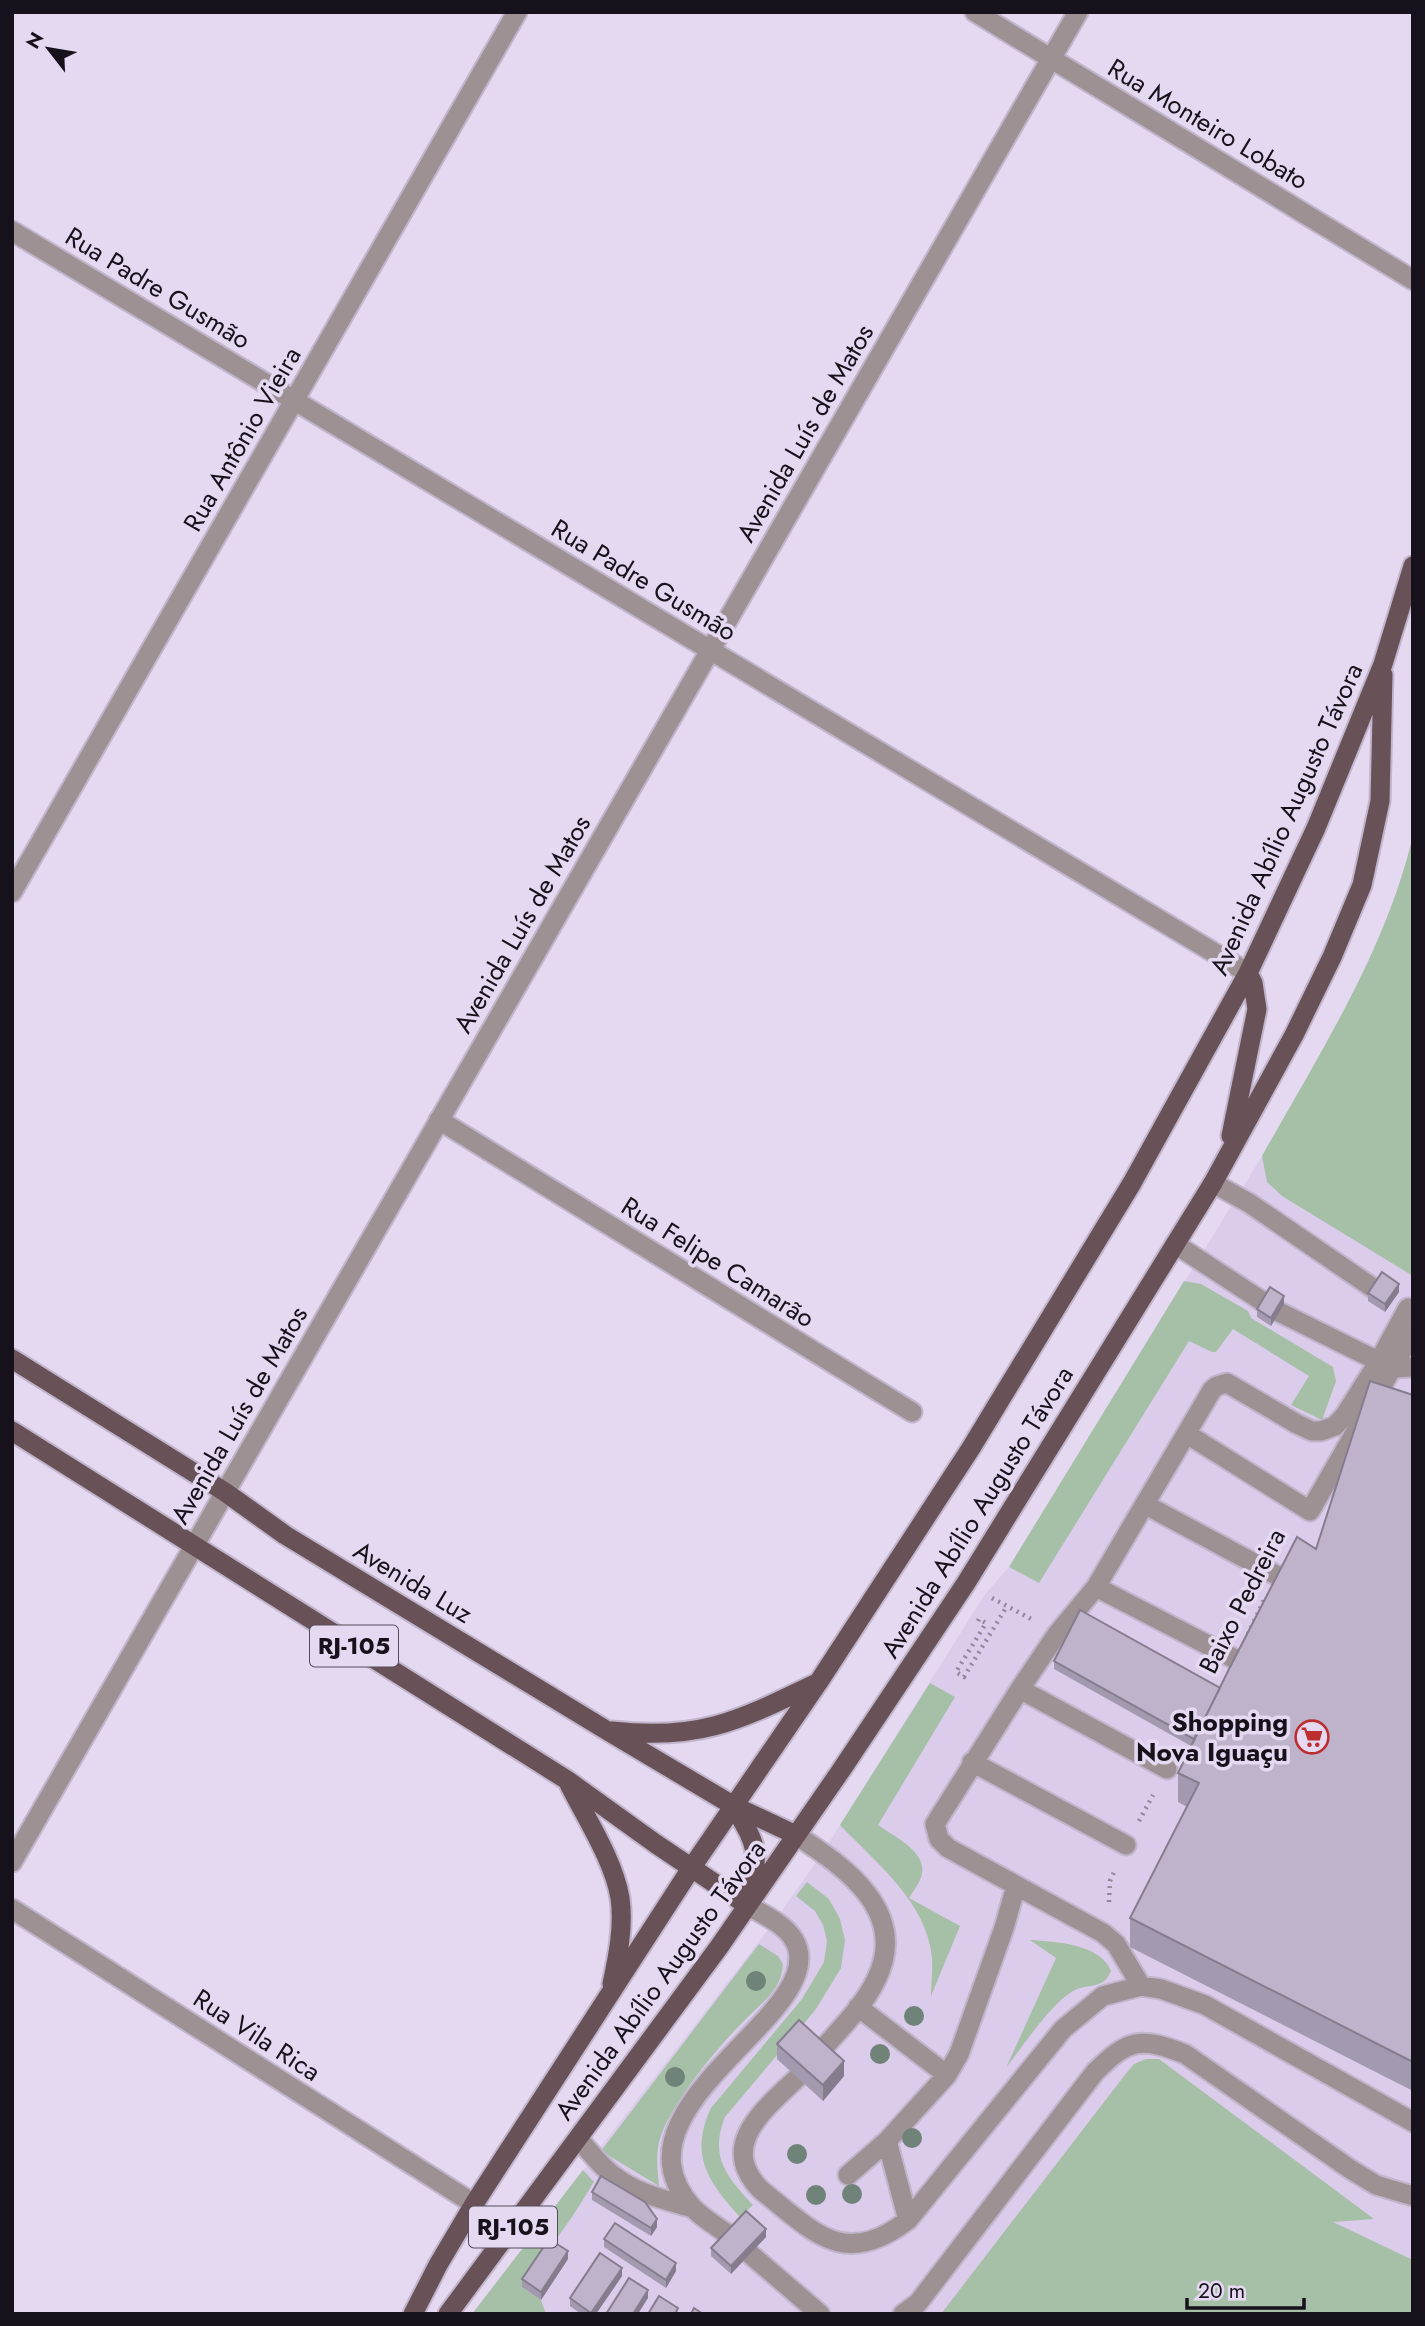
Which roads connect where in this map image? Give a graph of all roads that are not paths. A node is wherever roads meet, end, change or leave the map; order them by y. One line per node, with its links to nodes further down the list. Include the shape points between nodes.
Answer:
1 (517, 12): 7 (street, Rua Antônio Vieira)
2 (975, 12): 4 (street, Rua Monteiro Lobato)
3 (1078, 12): 4 (street, Avenida Luís de Matos)
4 (1049, 58): 6 (street, Rua Monteiro Lobato); 9 (street, Avenida Luís de Matos)
5 (12, 231): 7 (street, Rua Padre Gusmão)
6 (1413, 279)
7 (294, 401): 9 (street, Rua Padre Gusmão); 11 (street, Rua Antônio Vieira)
8 (1413, 566): 10 (main road, Avenida Abílio Augusto Távora)
9 (712, 650): 12 (street, Rua Padre Gusmão); 13 (street, Avenida Luís de Matos)
10 (1383, 664): 12 (main road, Avenida Abílio Augusto Távora, via 1317,828); 14 (main road, Avenida Abílio Augusto Távora, via 1380,801 1362,885 1294,1035)
11 (12, 892)
12 (1248, 973): 14 (main road, via 1257,1009); 32 (main road, Avenida Abílio Augusto Távora, via 1125,1195 985,1426)
13 (439, 1120): 23 (street, Rua Felipe Camarão); 26 (street, Avenida Luís de Matos)
14 (1226, 1158): 15 (main road, Avenida Abílio Augusto Távora)
15 (1213, 1183): 16 (main road, Avenida Abílio Augusto Távora); 17 (street)
16 (1175, 1244): 21 (street, via 1272,1307); 39 (main road, Avenida Abílio Augusto Távora, via 966,1583)
17 (1376, 1290)
18 (1405, 1306): 21 (street)
19 (1413, 1332): 21 (street)
20 (12, 1359): 26 (main road, Avenida Luz / RJ-105)
21 (1386, 1365): 22 (street); 25 (street, via 1335,1426 1321,1431 1297,1424 1227,1383 1212,1390); 25 (street, via 1310,1511)
22 (1413, 1367)
23 (912, 1412)
24 (12, 1431): 28 (main road, RJ-105)
25 (1187, 1434): 27 (street)
26 (225, 1492): 28 (street, Avenida Luís de Matos); 34 (main road, Avenida Luz / RJ-105, via 285,1535)
27 (1146, 1505): 29 (street); 30 (street)
28 (194, 1545): 37 (main road, RJ-105); 41 (street, Avenida Luís de Matos)
29 (1276, 1575)
30 (1096, 1587): 31 (street); 33 (street)
31 (1235, 1659)
32 (818, 1683): 34 (main road, via 715,1728 643,1735); 38 (main road, Avenida Abílio Augusto Távora)
33 (1020, 1689): 35 (street); 36 (street)
34 (606, 1730): 38 (main road, Avenida Luz / RJ-105)
35 (972, 1762): 40 (street); 43 (street, via 935,1824 936,1832 948,1847)
36 (1167, 1769)
37 (567, 1780): 42 (main road, RJ-105); 47 (main road, via 613,1872 620,1898)
38 (734, 1806): 39 (main road, Avenida Luz); 42 (main road, Avenida Abílio Augusto Távora / RJ-105); 44 (main road, via 756,1849 757,1866)
39 (796, 1835): 44 (main road, Avenida Abílio Augusto Távora); 48 (street, via 844,1868 861,1886 884,1926 884,1960)
40 (1126, 1845)
41 (12, 1862)
42 (692, 1867): 44 (main road, RJ-105); 47 (main road, Avenida Abílio Augusto Távora / RJ-105)
43 (1016, 1886): 46 (street, via 1103,1933 1116,1944); 50 (street, via 968,2035)
44 (747, 1905): 53 (main road, Avenida Abílio Augusto Távora / RJ-105); 58 (street, via 794,1940 798,1969 787,1994 686,2109 675,2129 671,2150 674,2172)
45 (12, 1909): 57 (street, Rua Vila Rica)
46 (1141, 1986): 52 (street, via 1205,2005); 59 (street, via 1103,1996 1063,2029)
47 (611, 1992): 57 (main road, Avenida Abílio Augusto Távora / RJ-105)
48 (858, 2007): 49 (street); 50 (street)
49 (819, 2053)
50 (947, 2075): 54 (street)
51 (797, 2078): 59 (street, via 748,2132 743,2148 752,2181 819,2235 836,2242 854,2244 888,2235)
52 (1413, 2122)
53 (579, 2140): 58 (street, via 612,2176 644,2193); 63 (main road, Avenida Abílio Augusto Távora / RJ-105)
54 (887, 2141): 55 (street); 59 (street)
55 (849, 2175)
56 (1413, 2196): 65 (street, via 1376,2185 1350,2169 1185,2054 1156,2043 1138,2043 1116,2051 1095,2072 918,2303)
57 (474, 2204): 62 (main road, Avenida Abílio Augusto Távora / RJ-105)
58 (692, 2207): 60 (street)
59 (908, 2220)
60 (730, 2236)
61 (750, 2254): 64 (street)
62 (414, 2314)
63 (448, 2314)
64 (820, 2314)
65 (903, 2314)

